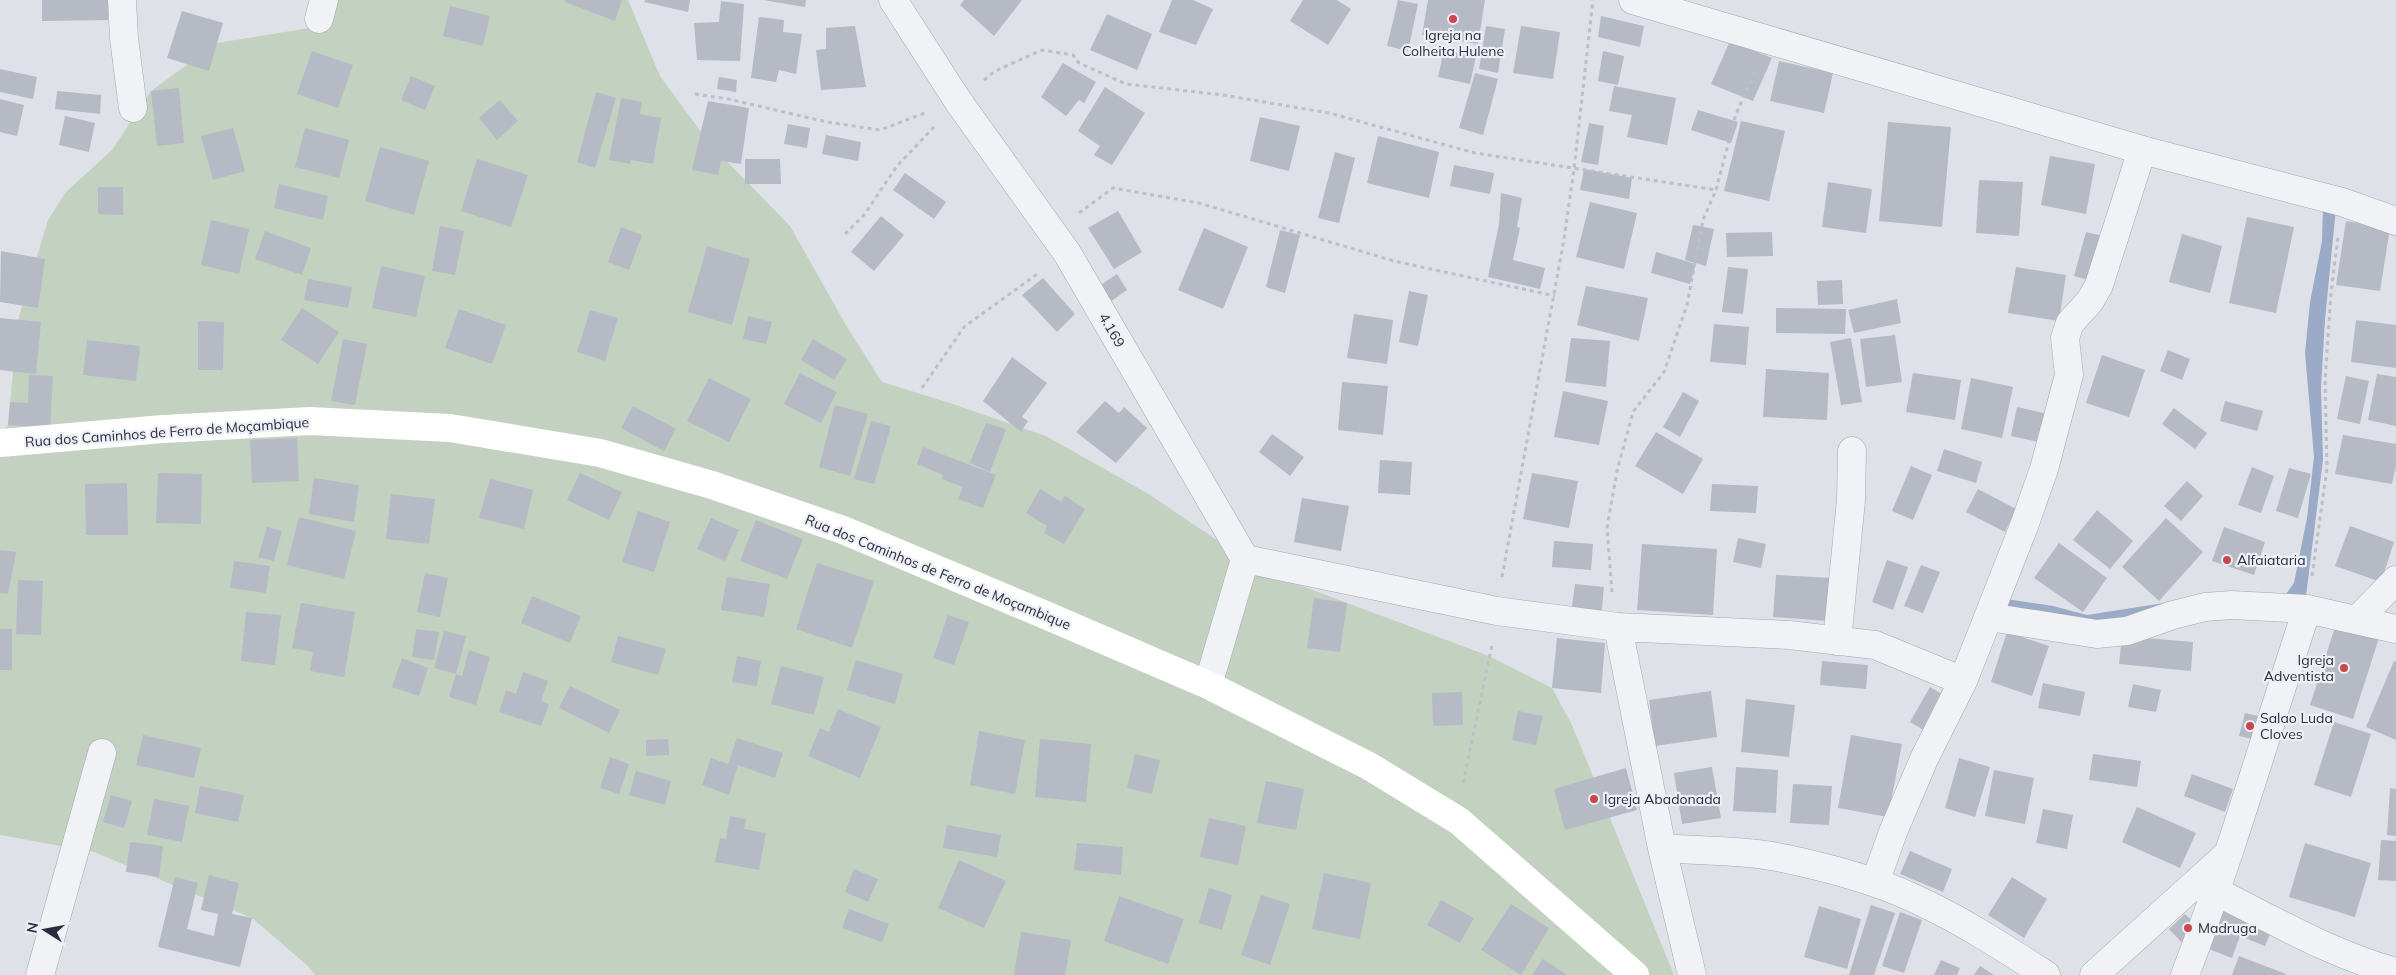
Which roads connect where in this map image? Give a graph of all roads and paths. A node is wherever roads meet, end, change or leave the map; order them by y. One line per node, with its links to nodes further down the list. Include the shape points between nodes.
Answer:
1 (122, 0): 8 (street)
2 (893, 0): 7 (street, 4.169)
3 (1593, 0): 10 (path)
4 (1633, 0): 5 (street)
5 (1769, 39): 9 (street); 11 (path, via 1736,114)
6 (695, 94): 7 (path, via 835,124 880,130)
7 (958, 101): 10 (path, via 995,71 1042,50 1073,55 1079,63 1126,84 1224,95 1329,113 1475,153); 14 (path, via 897,166 864,215); 15 (street, 4.169)
8 (133, 108)
9 (2142, 150): 12 (street); 24 (street, via 2099,285 2090,301 2070,323 2065,338 2069,375 2044,469)
10 (1574, 169): 11 (path); 16 (path)
11 (1716, 190): 26 (path, via 1703,220 1687,305 1664,372 1633,412 1617,471 1607,528 1609,574)
12 (2342, 202): 13 (street); 22 (path, via 2325,381 2327,468)
13 (2396, 221)
14 (845, 234)
15 (1067, 253): 16 (path, via 1070,220 1113,188 1198,203 1394,261); 17 (path, via 964,326); 20 (street, 4.169)
16 (1555, 296): 23 (path)
17 (922, 388)
18 (0, 443): 30 (street, Rua dos Caminhos de Ferro de Moçambique, via 310,421 450,428 600,454 712,485 843,530)
19 (1852, 451): 28 (street, via 1851,500)
20 (1245, 559): 23 (street); 30 (street)
21 (2396, 580): 25 (street)
22 (2307, 609): 24 (street, via 2206,607 2128,631 2097,634); 25 (street); 34 (street)
23 (1497, 611): 26 (street); 32 (path, via 1460,797)
24 (1989, 617): 29 (street)
25 (2358, 620): 27 (street)
26 (1618, 627): 28 (street, via 1789,635); 33 (street)
27 (2396, 629)
28 (1837, 641): 29 (street, via 1876,644)
29 (1963, 681): 35 (street, via 1924,760)
30 (1208, 685): 32 (street, Rua dos Caminhos de Ferro de Moçambique, via 1369,766)
31 (102, 754): 38 (street)
32 (1459, 821): 39 (street, Rua dos Caminhos de Ferro de Moçambique)
33 (1662, 848): 35 (street, via 1785,859); 40 (street)
34 (2227, 855): 36 (street); 42 (street)
35 (1875, 882): 41 (street, via 1938,911)
36 (2217, 892): 37 (street, via 2335,950); 43 (street)
37 (2396, 972)
38 (40, 975)
39 (1635, 975)
40 (1692, 975)
41 (2046, 975)
42 (2094, 975)
43 (2185, 975)

